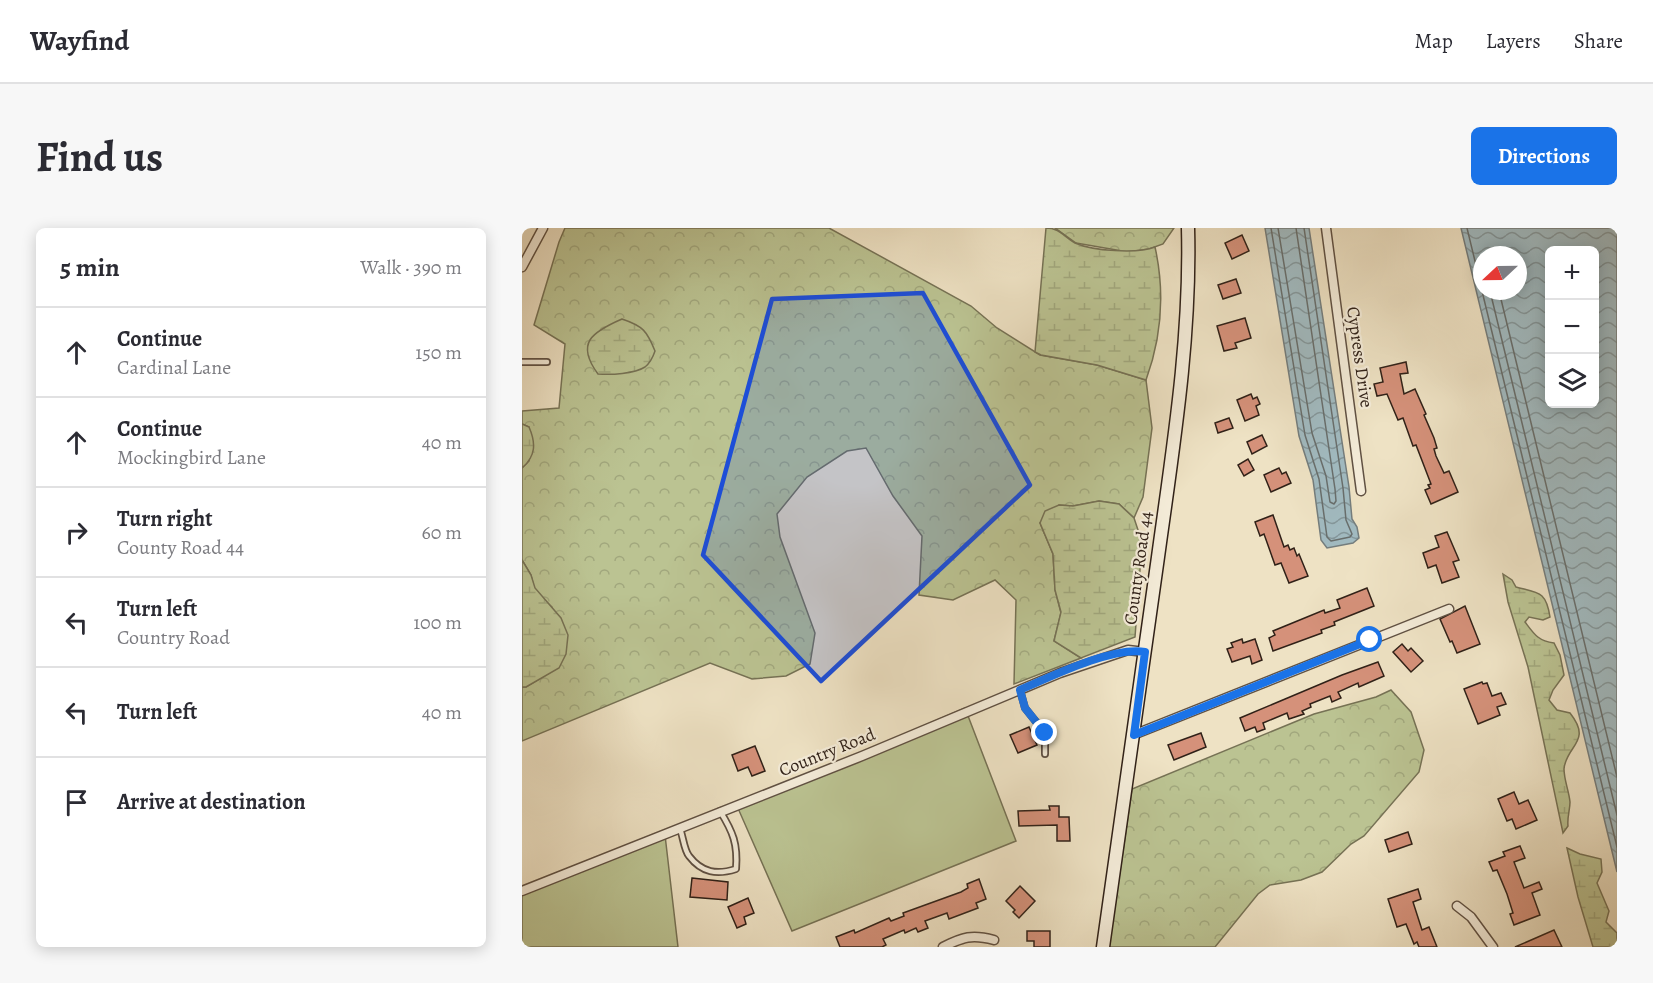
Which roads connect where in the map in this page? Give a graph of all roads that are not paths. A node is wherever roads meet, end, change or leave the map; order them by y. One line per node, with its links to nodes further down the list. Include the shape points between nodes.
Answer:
1 (543, 228): 4 (street)
2 (1188, 228): 9 (main road, County Road 44, via 1186,339)
3 (1326, 228): 7 (street, Cypress Drive)
4 (522, 267)
5 (522, 362): 6 (lane)
6 (547, 362)
7 (1361, 491)
8 (1449, 609): 11 (street)
9 (1145, 652): 10 (street, Country Road, via 1128,651 1101,658); 11 (main road, County Road 44)
10 (1020, 690): 12 (lane, via 1025,708 1045,733); 13 (street, Country Road)
11 (1134, 735): 19 (main road, County Road 44)
12 (1045, 754)
13 (720, 812): 14 (street, Country Road); 14 (lane, via 738,850 736,868 720,874 705,870 687,855)
14 (680, 828): 15 (street, Country Road)
15 (522, 891)
16 (1456, 906): 20 (street, via 1471,917)
17 (994, 940): 18 (street, via 969,937)
18 (943, 947)
19 (1103, 947)
20 (1493, 947)

